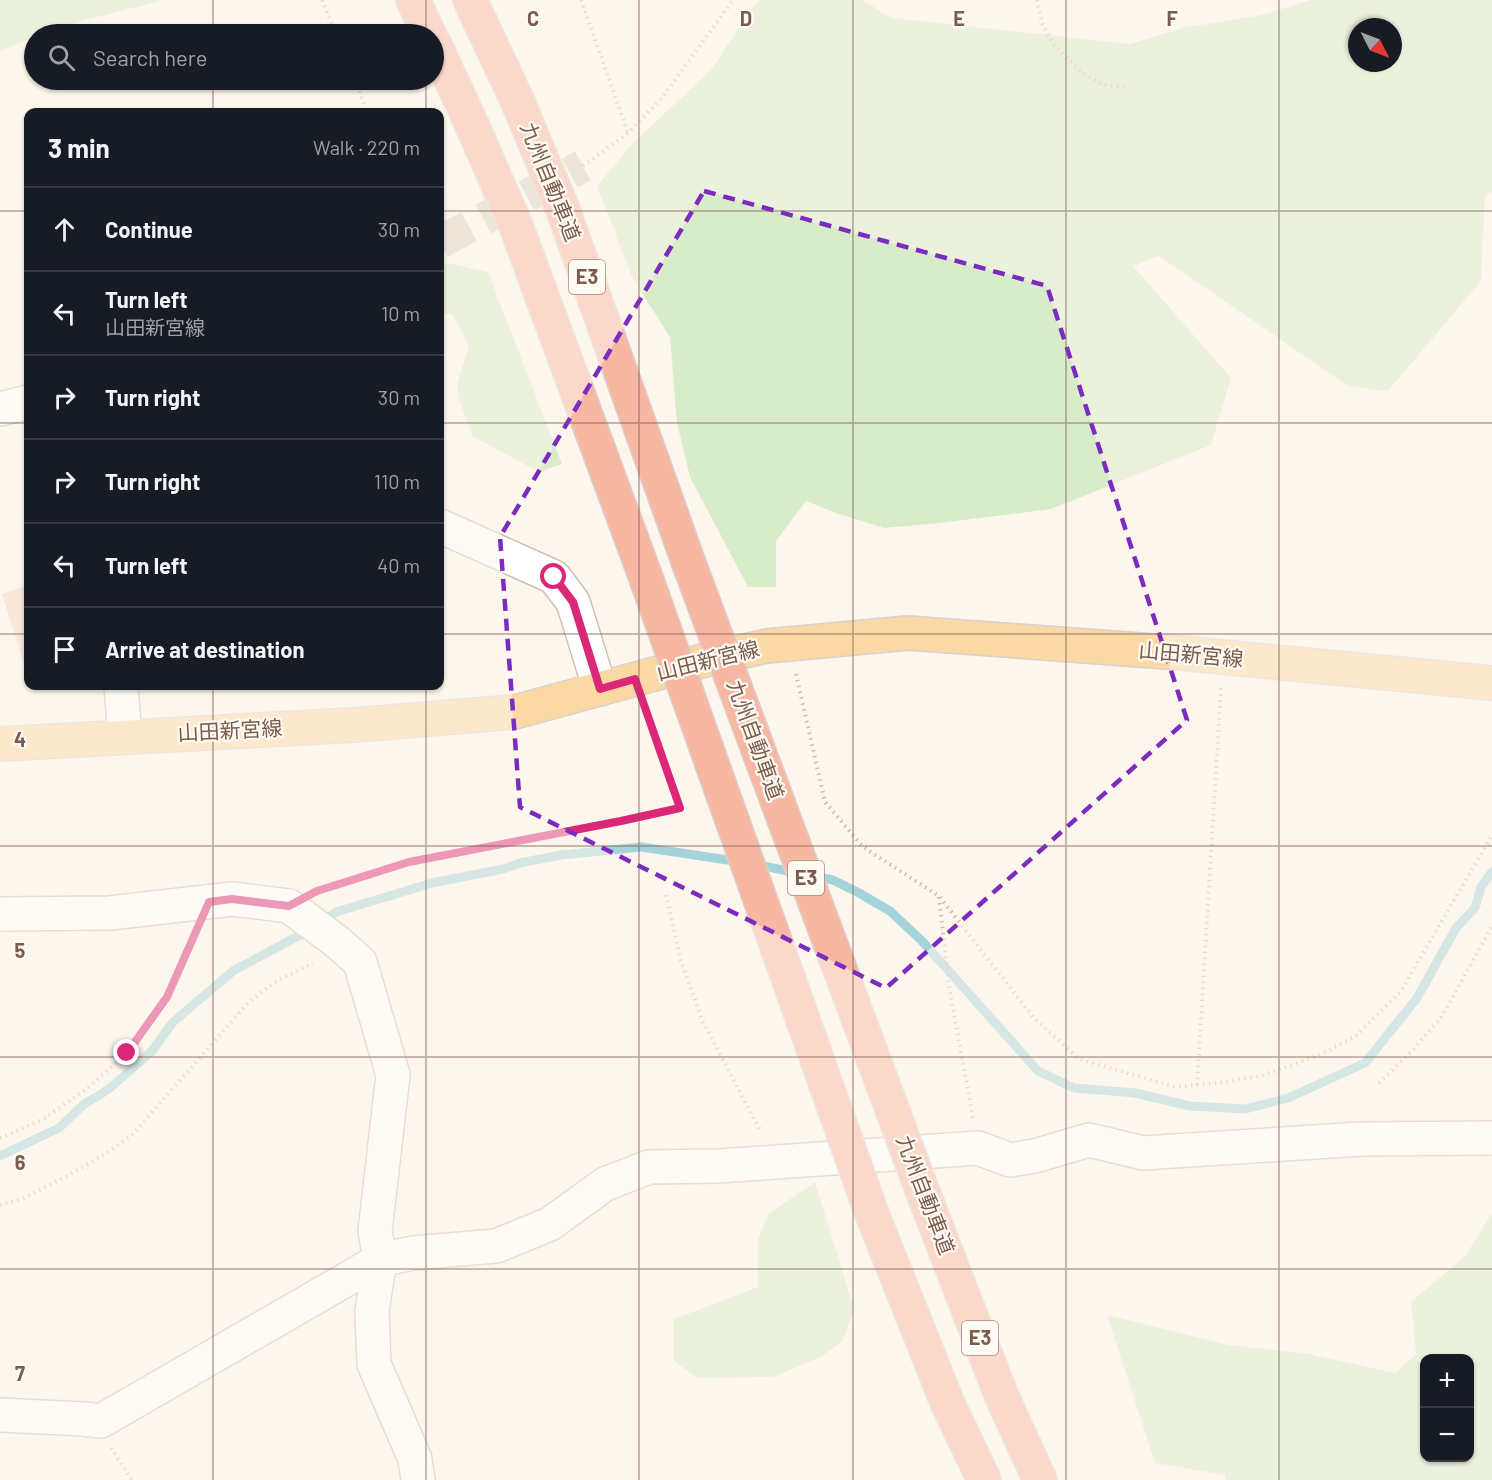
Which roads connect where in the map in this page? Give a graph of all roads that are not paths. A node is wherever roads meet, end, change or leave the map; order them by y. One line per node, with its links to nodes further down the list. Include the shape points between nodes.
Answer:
1 (413, 0): 3 (highway)
2 (470, 0): 19 (highway, 九州自動車道 / E3, bridge, via 564,210 688,561 924,1195 1002,1397)
3 (424, 24)
4 (444, 65): 18 (highway, E3, bridge, via 516,226 872,1214 947,1402)
5 (24, 403): 6 (street)
6 (0, 409)
7 (444, 528): 9 (street, via 554,577 573,602)
8 (1492, 683): 9 (main road, 山田新宮線, via 908,633 766,646)
9 (600, 689): 11 (main road, 山田新宮線, via 515,712)
10 (121, 690): 11 (street)
11 (125, 737): 12 (main road, 山田新宮線)
12 (0, 744)
13 (0, 914): 15 (street, via 110,913 232,899 293,909 360,962 393,1075 375,1231)
14 (1492, 1138): 15 (street, via 1361,1139 1143,1154 1089,1140 1010,1160 978,1148 649,1167 605,1184 550,1224 496,1246)
15 (380, 1260): 16 (street, via 101,1421); 17 (street, via 372,1311 374,1364 415,1459)
16 (0, 1415)
17 (418, 1480)
18 (984, 1480)
19 (1040, 1480)

